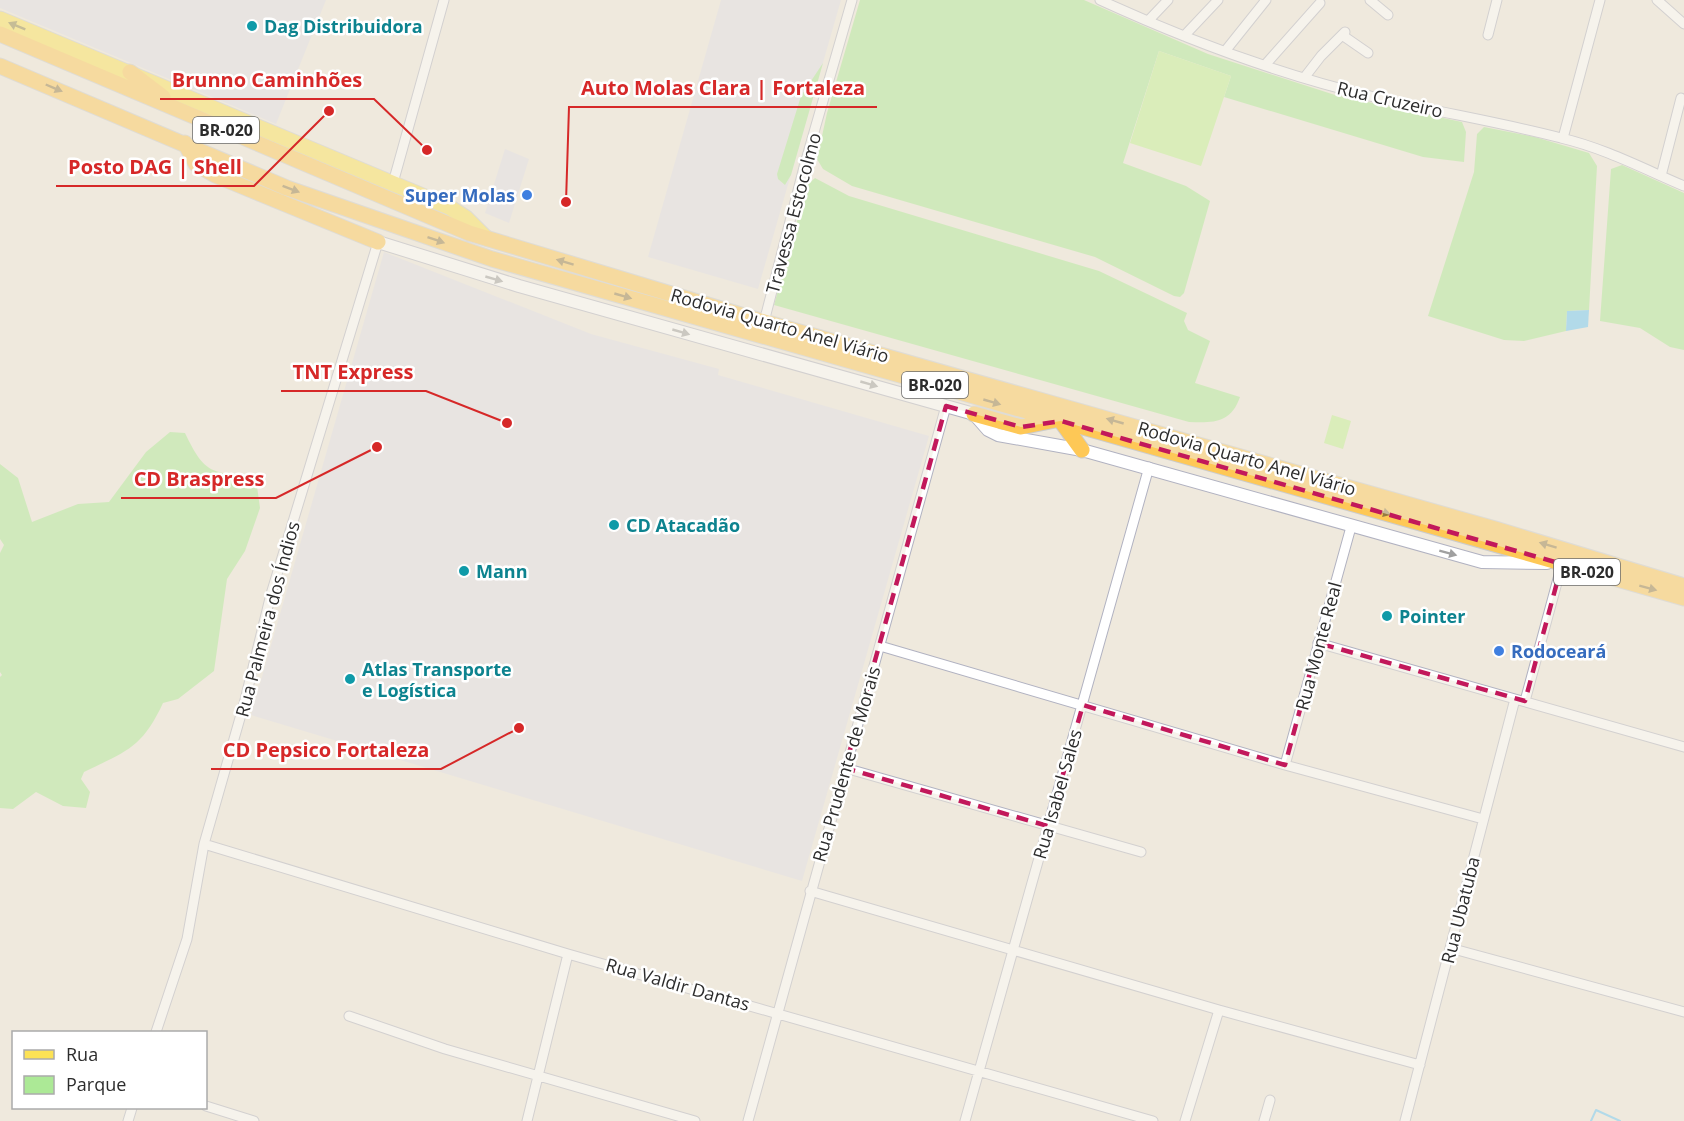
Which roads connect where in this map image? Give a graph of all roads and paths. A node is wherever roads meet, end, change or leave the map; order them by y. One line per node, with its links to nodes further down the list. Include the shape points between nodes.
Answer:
1 (444, 0): 30 (street)
2 (852, 0): 36 (street, Travessa Estocolmo)
3 (1168, 0): 14 (street)
4 (1218, 0): 18 (street)
5 (1266, 0): 19 (street)
6 (1370, 0): 12 (street)
7 (1497, 0): 17 (street)
8 (1600, 0): 27 (street)
9 (1657, 0): 15 (street)
10 (1107, 1): 14 (street, Rua Cruzeiro)
11 (1320, 3): 21 (street)
12 (1388, 15)
13 (0, 19): 23 (main road, BR-020, one-way to 13)
14 (1148, 21): 18 (street, Rua Cruzeiro)
15 (1684, 24)
16 (0, 34): 26 (highway, Rodovia Quarto Anel Viário / BR-020)
17 (1488, 35)
18 (1184, 36): 19 (street, Rua Cruzeiro)
19 (1226, 50): 21 (street, Rua Cruzeiro)
20 (1368, 54): 24 (street, via 1344,33)
21 (1265, 65): 24 (street, Rua Cruzeiro)
22 (0, 66): 28 (highway, Rodovia Quarto Anel Viário / BR-020, one-way to 28)
23 (130, 72): 26 (highway); 30 (main road, BR-020)
24 (1304, 78): 27 (street, Rua Cruzeiro)
25 (1681, 98): 29 (street)
26 (185, 113): 32 (highway, Rodovia Quarto Anel Viário / BR-020)
27 (1563, 138): 29 (street, Rua Cruzeiro)
28 (185, 143): 33 (highway, Rodovia Quarto Anel Viário / BR-020, one-way to 33, via 287,188); 35 (highway, via 196,164 215,176)
29 (1661, 176): 31 (street, Rua Cruzeiro)
30 (393, 183): 34 (main road, BR-020, via 449,207)
31 (1684, 186)
32 (387, 199): 33 (highway); 34 (highway, Rodovia Quarto Anel Viário / BR-020)
33 (381, 222): 39 (highway, Rodovia Quarto Anel Viário / BR-020, one-way to 39, via 492,259)
34 (486, 238): 36 (highway, Rodovia Quarto Anel Viário / BR-020, one-way to 34)
35 (378, 242): 37 (street, one-way to 37, via 508,283); 55 (street, Rua Palmeira dos Índios, via 271,594)
36 (764, 322): 44 (highway, Rodovia Quarto Anel Viário / BR-020, one-way to 36)
37 (946, 406): 38 (street); 47 (street, Rua Prudente de Morais)
38 (974, 414): 39 (highway, via 1021,427); 40 (street, via 980,424 998,435)
39 (1058, 420): 40 (highway); 43 (highway, Rodovia Quarto Anel Viário / BR-020, one-way to 43)
40 (1082, 450): 41 (street)
41 (1149, 467): 42 (street); 49 (street, Rua Isabel Sales)
42 (1351, 527): 43 (street, one-way to 43, via 1488,563); 46 (street, Rua Monte Real)
43 (1560, 564): 45 (highway, Rodovia Quarto Anel Viário / BR-020, one-way to 45); 48 (street, Rua Ubatuba)
44 (1684, 586)
45 (1684, 598)
46 (1318, 643): 48 (street); 51 (street, Rua Monte Real)
47 (880, 646): 49 (street); 52 (street, Rua Prudente de Morais)
48 (1520, 700): 50 (street); 53 (street, Rua Ubatuba)
49 (1083, 705): 51 (street); 54 (street, Rua Isabel Sales)
50 (1684, 747)
51 (1285, 765): 53 (street)
52 (845, 768): 54 (street); 57 (street, Rua Prudente de Morais)
53 (1483, 819): 58 (street, Rua Ubatuba)
54 (1048, 826): 56 (street); 59 (street, Rua Isabel Sales)
55 (204, 844): 60 (street, Rua Valdir Dantas); 65 (street, Rua Palmeira dos Índios, via 187,939)
56 (1141, 852)
57 (810, 891): 59 (street); 62 (street, Rua Prudente de Morais)
58 (1450, 948): 63 (street); 66 (street, Rua Ubatuba)
59 (1013, 949): 61 (street); 67 (street, Rua Isabel Sales)
60 (568, 954): 62 (street, Rua Valdir Dantas); 68 (street)
61 (1219, 1010): 66 (street); 77 (street)
62 (778, 1012): 67 (street, Rua Valdir Dantas); 74 (street, Rua Prudente de Morais)
63 (1684, 1012)
64 (349, 1016): 68 (street)
65 (156, 1031)
66 (1420, 1065): 79 (street, Rua Ubatuba)
67 (979, 1072): 75 (street, Rua Isabel Sales); 76 (street, Rua Valdir Dantas)
68 (539, 1078): 72 (street); 73 (street)
69 (1270, 1100): 78 (street)
70 (207, 1106): 71 (street)
71 (254, 1121)
72 (527, 1121)
73 (695, 1121)
74 (748, 1121)
75 (965, 1121)
76 (1153, 1121)
77 (1185, 1121)
78 (1264, 1121)
79 (1405, 1121)

